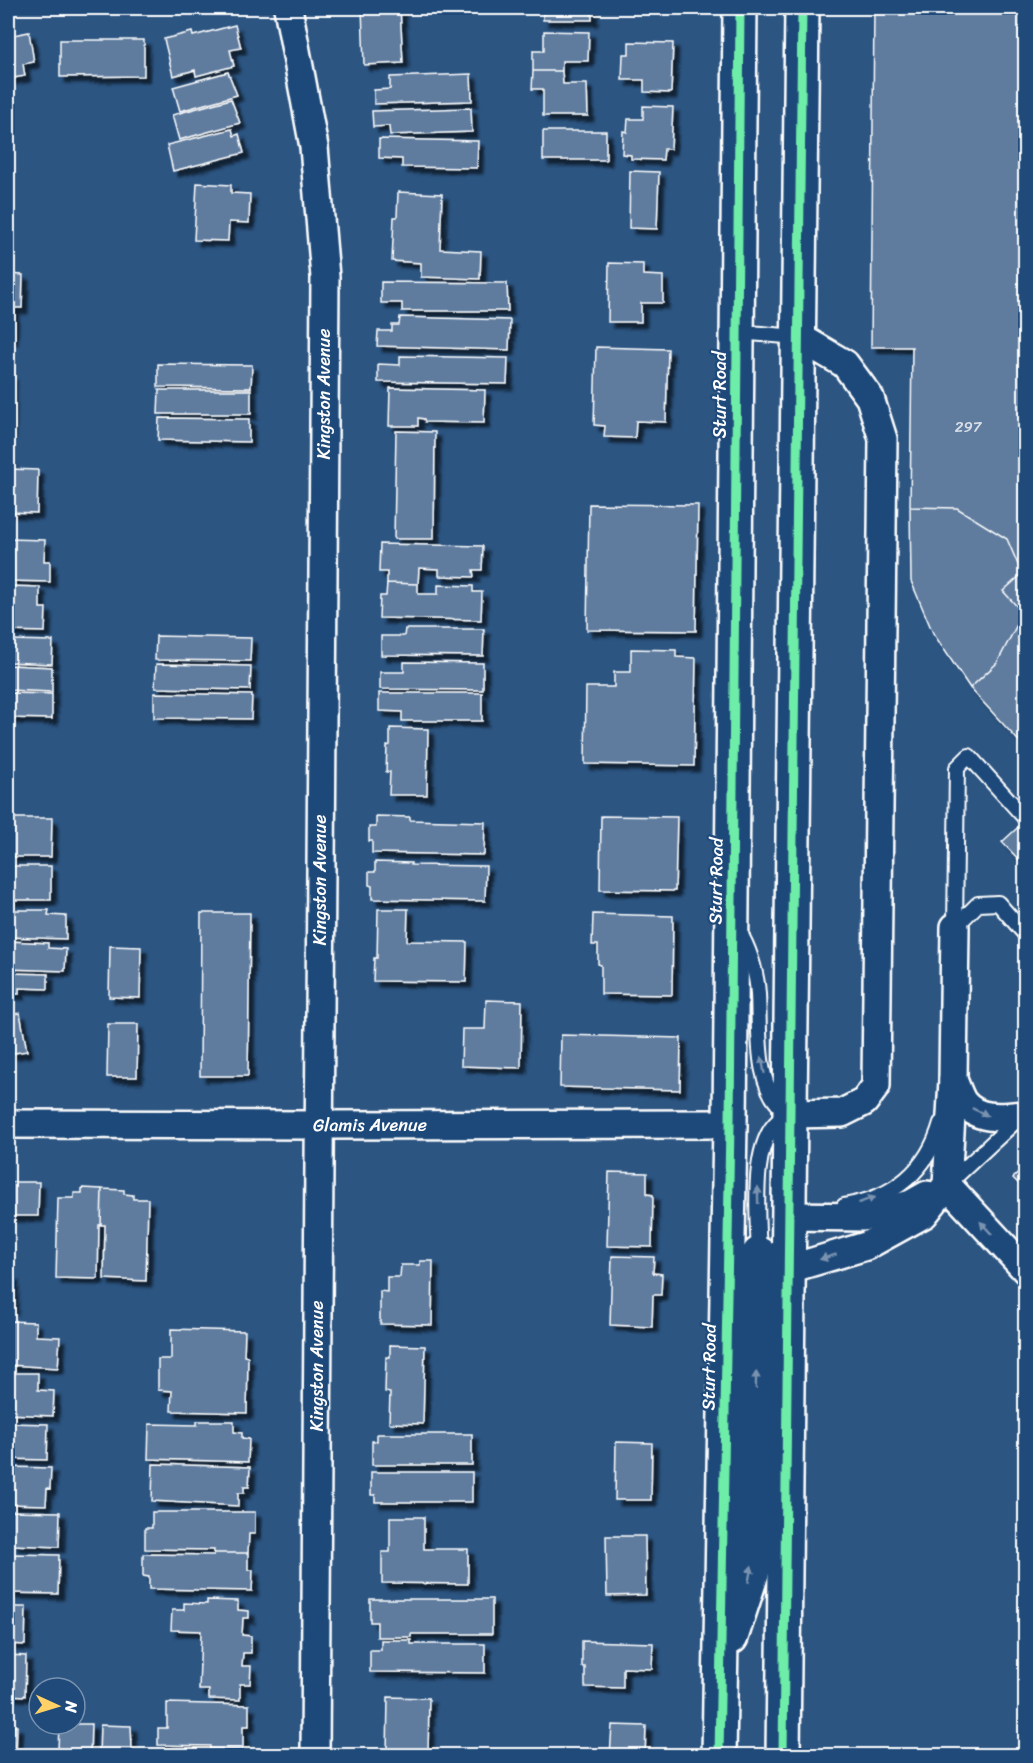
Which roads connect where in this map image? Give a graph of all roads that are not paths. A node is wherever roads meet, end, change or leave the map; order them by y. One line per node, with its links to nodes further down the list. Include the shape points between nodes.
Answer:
1 (288, 8): 15 (street, Kingston Avenue, via 314,147 325,277)
2 (740, 8): 4 (main road, Sturt Road)
3 (802, 8): 5 (main road)
4 (737, 332): 5 (lane); 7 (main road, Sturt Road)
5 (799, 337): 11 (main road); 11 (street, via 845,364 870,398 883,439 876,1086 864,1102 842,1113)
6 (1026, 819): 8 (lane, via 969,756 957,768)
7 (732, 921): 11 (lane, one-way to 7, via 776,1105 765,1078 753,966); 14 (main road, Sturt Road)
8 (955, 927): 9 (lane, via 978,904 998,903); 10 (street)
9 (1026, 935)
10 (953, 1080): 12 (street, one-way to 12, via 964,1103 983,1115 998,1118); 16 (street); 17 (lane, one-way to 10, via 865,1203 901,1185 923,1163 936,1139)
11 (790, 1114): 17 (main road); 17 (lane, one-way to 11, via 758,1179 761,1156 776,1120)
12 (1024, 1114): 16 (lane)
13 (8, 1124): 15 (street, Glamis Avenue)
14 (730, 1124): 15 (street, Glamis Avenue); 20 (main road, Sturt Road)
15 (319, 1125): 21 (street, Kingston Avenue)
16 (947, 1185): 17 (street, via 911,1204); 18 (street, one-way to 18, via 924,1214 866,1246); 19 (street, one-way to 16)
17 (774, 1235): 18 (main road); 20 (main road, one-way to 17, via 752,1573)
18 (789, 1269): 23 (main road)
19 (1026, 1270)
20 (720, 1670): 22 (main road, Sturt Road)
21 (315, 1755)
22 (719, 1755)
23 (783, 1755)

